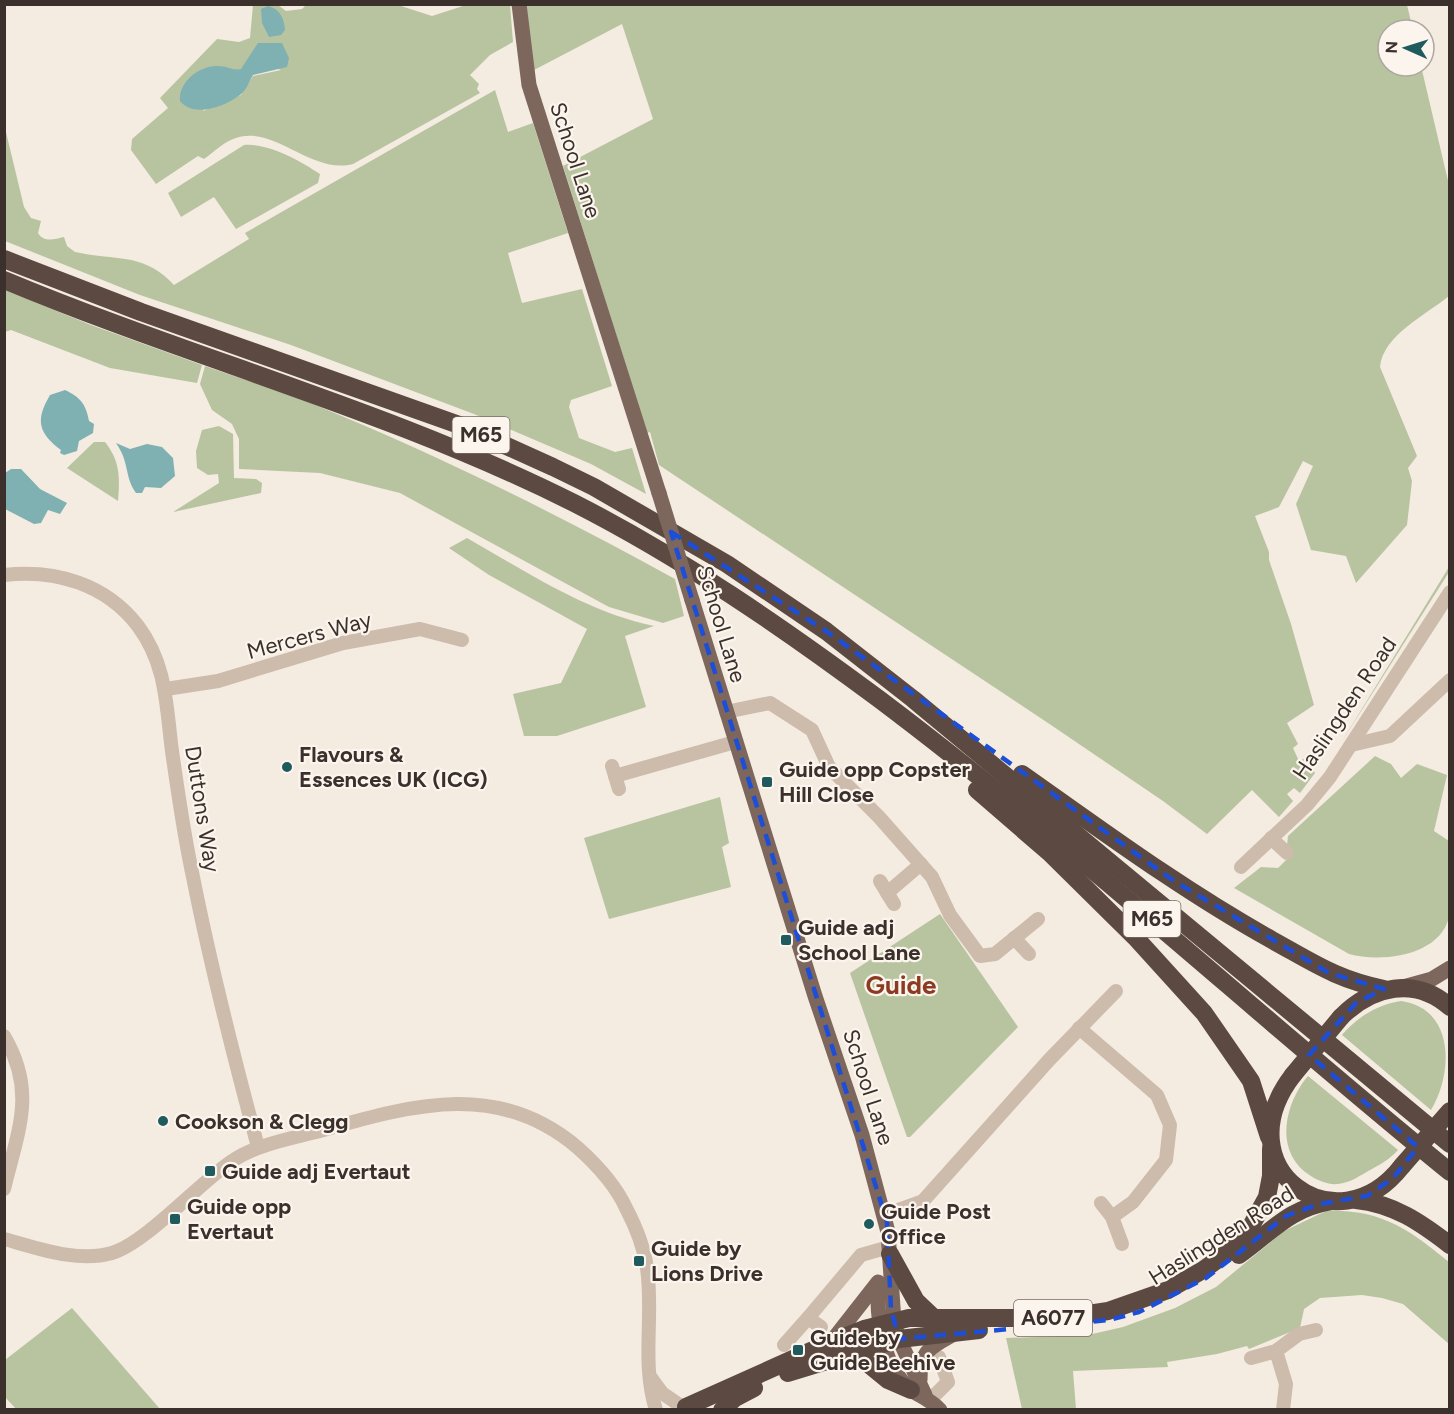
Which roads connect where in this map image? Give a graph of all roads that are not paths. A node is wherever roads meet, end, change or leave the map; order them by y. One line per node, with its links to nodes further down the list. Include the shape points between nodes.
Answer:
1 (519, 4): 11 (main road, School Lane, bridge, via 529,85)
2 (4, 259): 10 (highway, M65, via 462,426 553,467 726,564 826,631)
3 (4, 280): 7 (highway, M65, via 392,423 565,499 714,584)
4 (4, 575): 9 (street, Duttons Way, via 43,572 101,592 137,626 159,662)
5 (1449, 592): 13 (street, Haslingden Road)
6 (462, 640): 9 (street, Mercers Way, via 420,629 343,643 218,681)
7 (846, 675): 30 (highway, via 1051,854 1197,1004 1251,1081); 33 (highway, M65, via 1046,829)
8 (1449, 680): 13 (street, via 1390,736)
9 (166, 689): 32 (street, Duttons Way, via 192,877)
10 (914, 699): 24 (highway, via 1231,917 1329,973); 31 (highway, M65)
11 (726, 712): 12 (main road, School Lane); 17 (street, via 770,703 805,723 829,767)
12 (735, 742): 14 (street); 37 (main road, School Lane, via 862,1135)
13 (1351, 745): 15 (street, Haslingden Road, via 1307,805)
14 (616, 777)
15 (1271, 838): 16 (street); 18 (street, Haslingden Road)
16 (1287, 853)
17 (921, 864): 19 (street); 21 (street, via 976,953 992,956)
18 (1241, 867)
19 (887, 893)
20 (1038, 919): 21 (street)
21 (1014, 938): 22 (street)
22 (1029, 954)
23 (1449, 968): 24 (main road, via 1432,979)
24 (1392, 988): 26 (highway, via 1433,995); 30 (highway, A6077, bridge, via 1364,997 1341,1017 1293,1075 1275,1104)
25 (1116, 991): 27 (street)
26 (1449, 1007)
27 (1079, 1028): 37 (street, via 923,1201); 38 (street, via 1157,1095 1170,1125 1166,1160 1133,1202)
28 (4, 1036): 34 (street, via 21,1071 24,1094)
29 (1449, 1110): 35 (highway, A6077, bridge, via 1393,1178 1375,1192)
30 (1270, 1143): 35 (highway, via 1280,1168 1294,1185 1313,1196); 45 (highway, Haslingden Road / A6077, via 1267,1197 1250,1228 1231,1250 1168,1290 1108,1311 1062,1318)
31 (1449, 1144)
32 (258, 1148): 39 (street, via 232,1161 135,1241 113,1253 85,1256 52,1252); 55 (street, via 404,1108 442,1102 512,1110 541,1122 593,1161 615,1187 636,1229 647,1269)
33 (1449, 1172)
34 (4, 1189)
35 (1339, 1201): 41 (highway, via 1398,1210); 46 (highway, Haslingden Road / A6077, via 1286,1216 1206,1278 1139,1312 1056,1326)
36 (1101, 1203): 38 (street)
37 (884, 1215): 42 (main road, School Lane)
38 (1112, 1217): 40 (street)
39 (4, 1239)
40 (1122, 1244)
41 (1449, 1245)
42 (890, 1251): 43 (main road); 44 (street, via 861,1255); 45 (highway, via 916,1302); 48 (main road, School Lane)
43 (878, 1284): 48 (main road); 49 (main road)
44 (808, 1318): 49 (street); 50 (street)
45 (934, 1318): 48 (highway, Haslingden Road / A6077, via 917,1317)
46 (959, 1330): 48 (highway, Haslingden Road / A6077); 56 (main road, via 924,1355 920,1366)
47 (1316, 1330): 51 (street, via 1299,1334)
48 (889, 1333): 49 (highway, Haslingden Road / A6077); 52 (highway, Haslingden Road / A6077); 56 (main road, via 894,1366)
49 (826, 1335): 57 (highway, Haslingden Road / A6077)
50 (784, 1345)
51 (1276, 1351): 54 (street); 60 (street, via 1286,1384)
52 (855, 1353): 56 (highway, via 888,1380); 59 (highway, Haslingden Road / A6077, via 784,1374 744,1393)
53 (939, 1357): 56 (street, via 950,1388)
54 (1251, 1358)
55 (649, 1376): 57 (street, via 662,1393); 58 (street)
56 (925, 1395)
57 (686, 1409)
58 (656, 1410)
59 (722, 1410)
60 (1282, 1410)

